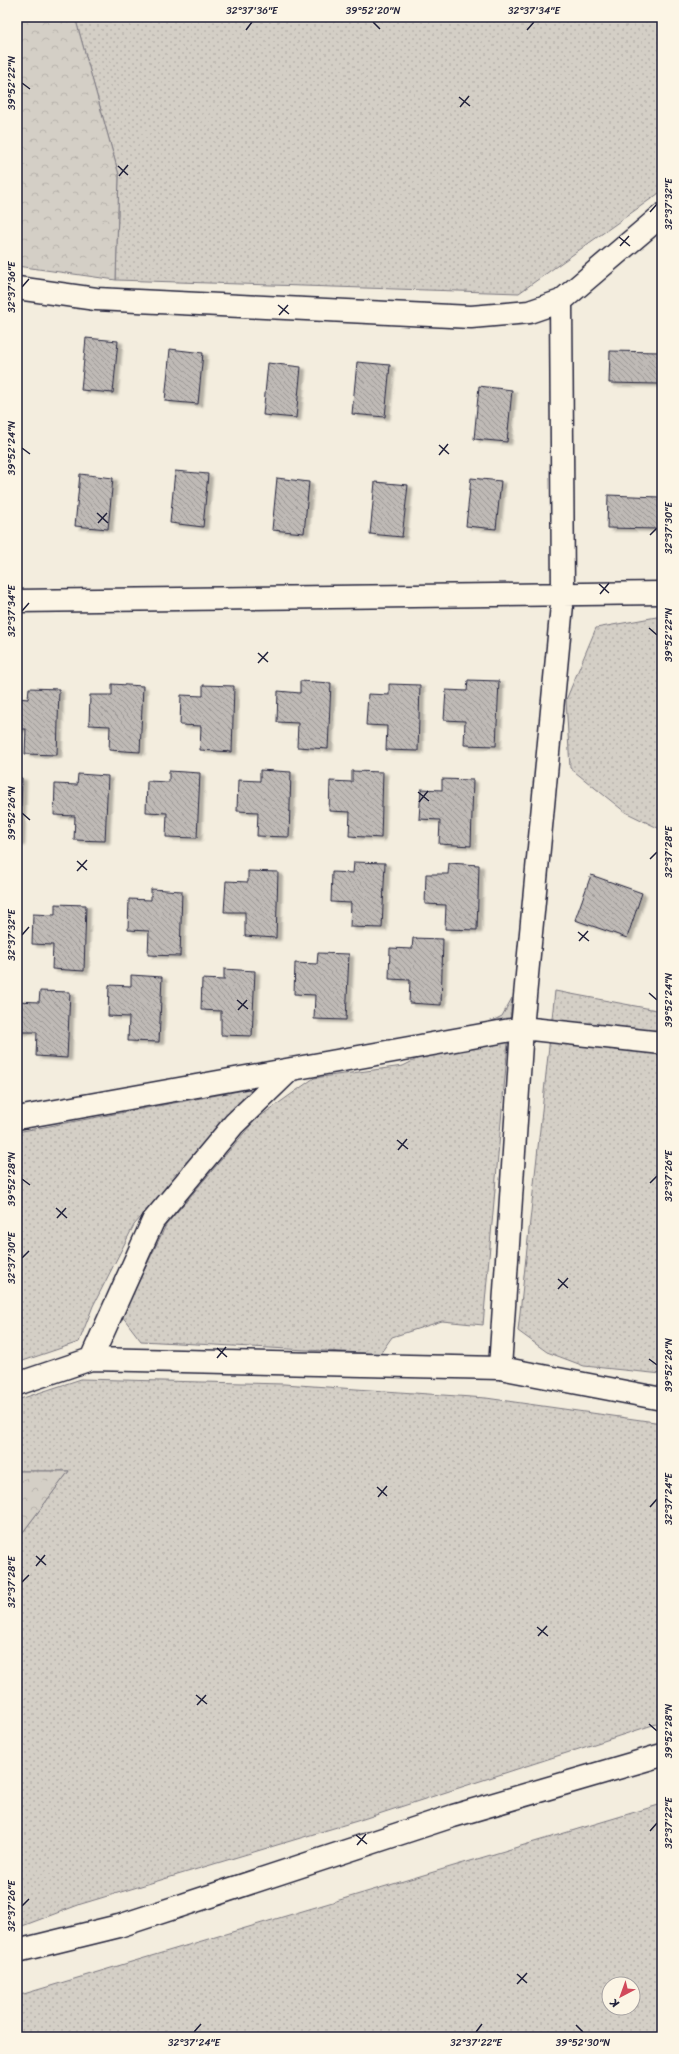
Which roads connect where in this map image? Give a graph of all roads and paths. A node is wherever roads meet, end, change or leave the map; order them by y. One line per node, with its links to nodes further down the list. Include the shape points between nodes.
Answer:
1 (662, 215): 3 (street)
2 (17, 288): 3 (street, via 96,298 471,317 529,312)
3 (561, 301): 5 (street)
4 (662, 593): 5 (street)
5 (563, 594): 6 (street); 7 (street)
6 (17, 601)
7 (522, 1028): 8 (street); 9 (street); 12 (street)
8 (662, 1043)
9 (291, 1069): 10 (street); 11 (street, via 234,1124 153,1221)
10 (17, 1118)
11 (91, 1359): 12 (street); 13 (street)
12 (500, 1368): 14 (street)
13 (17, 1384)
14 (662, 1399)
15 (662, 1755): 16 (street, via 453,1816 119,1926)
16 (17, 1951)

